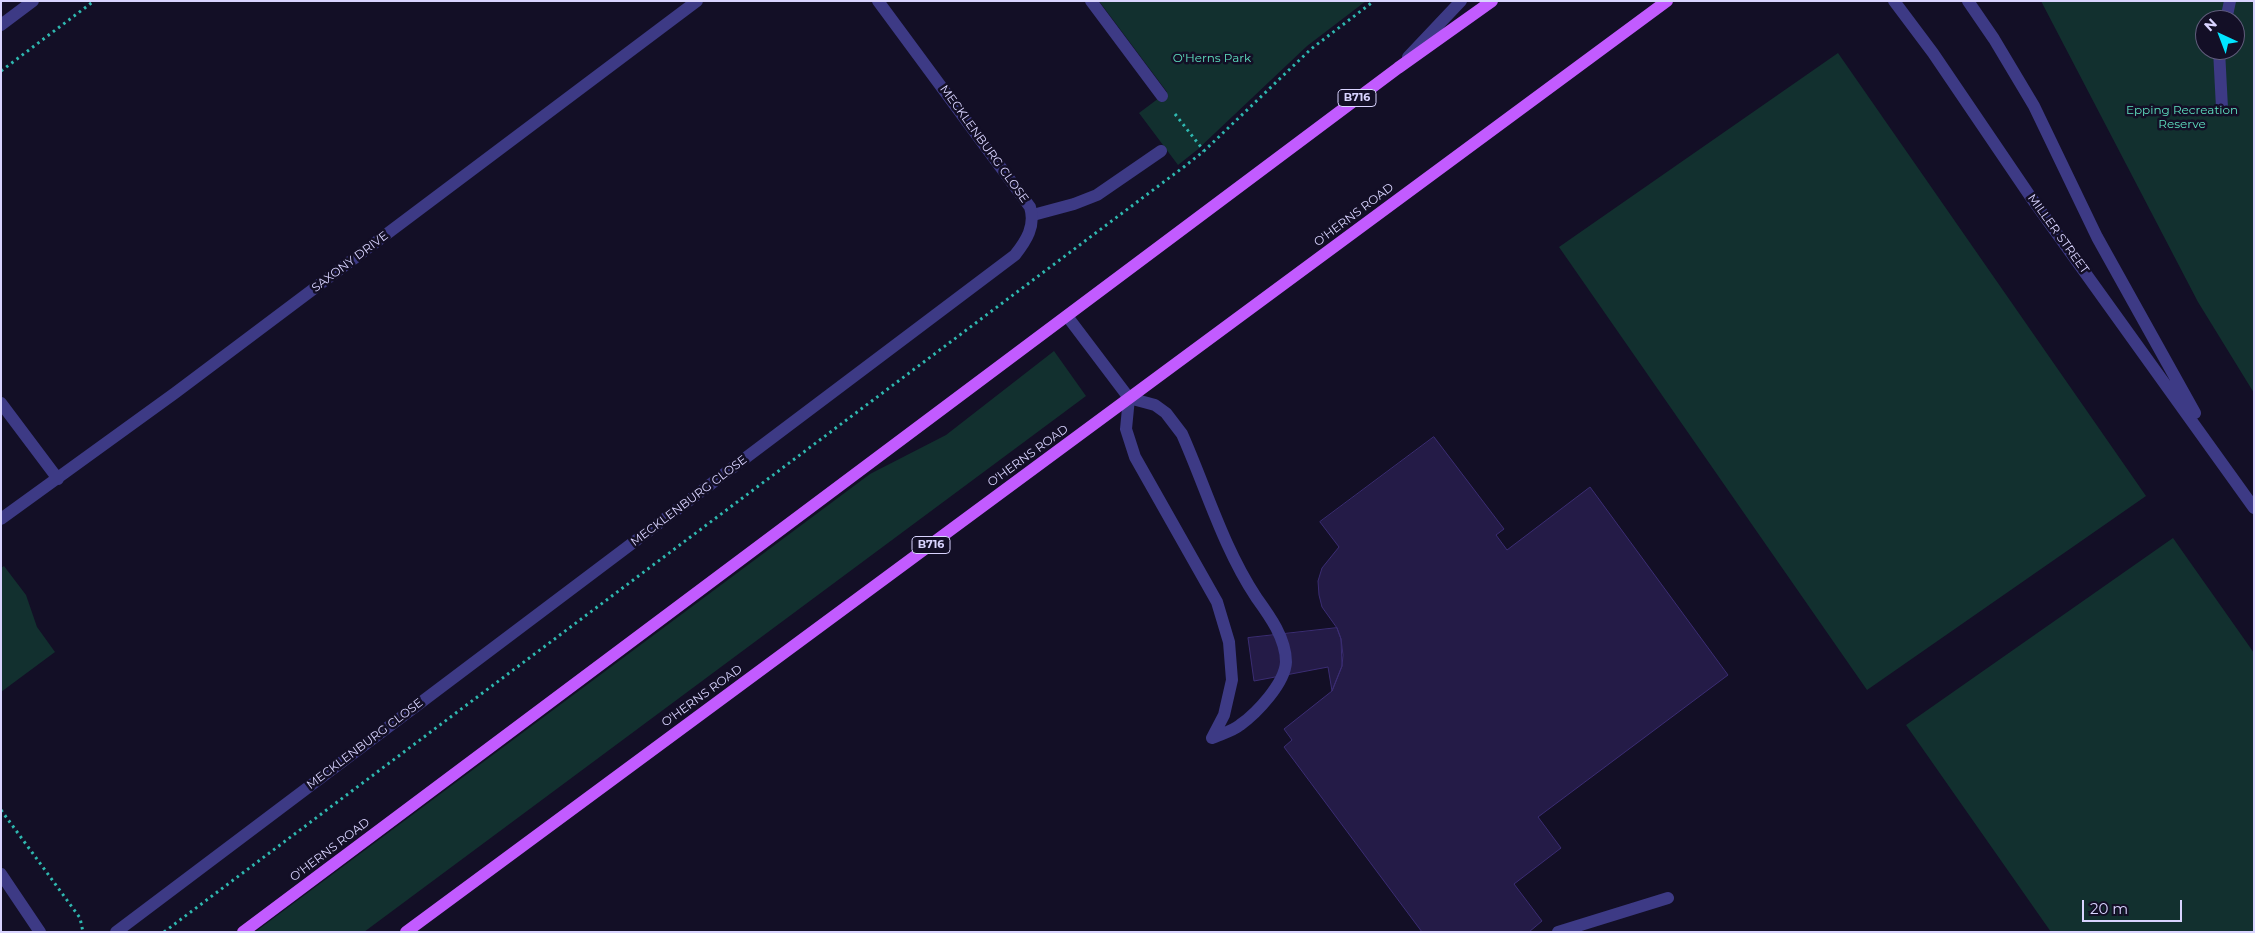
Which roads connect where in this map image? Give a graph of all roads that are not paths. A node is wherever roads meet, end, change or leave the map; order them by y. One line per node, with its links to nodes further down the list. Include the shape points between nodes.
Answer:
1 (33, 1): 10 (street)
2 (697, 1): 21 (street, SAXONY DRIVE)
3 (878, 1): 16 (street, MECKLENBURG CLOSE, via 1022,193)
4 (1091, 1): 13 (street)
5 (1460, 1): 12 (street)
6 (1492, 1): 12 (main road, O'HERNS ROAD / B716)
7 (1667, 1): 18 (main road, O'HERNS ROAD / B716)
8 (1894, 1): 20 (street, MILLER STREET)
9 (1968, 1): 20 (street, MILLER STREET, via 2034,106 2097,237)
10 (1, 25)
11 (2220, 60): 14 (street)
12 (1398, 68): 17 (main road, O'HERNS ROAD / B716)
13 (1162, 96)
14 (2222, 108)
15 (1161, 151): 16 (street, via 1096,195)
16 (1033, 215): 27 (street, MECKLENBURG CLOSE, via 1026,240 1015,255)
17 (1067, 316): 18 (street); 28 (main road, O'HERNS ROAD / B716)
18 (1129, 398): 18 (street, via 1154,406 1166,414 1182,434 1243,577 1283,642 1286,662 1280,683 1240,726 1212,738 1224,715 1232,680 1230,642 1216,602 1135,457 1126,429); 29 (main road, O'HERNS ROAD / B716)
19 (1, 402): 21 (street)
20 (2224, 466): 22 (street, MILLER STREET)
21 (58, 479): 23 (street, SAXONY DRIVE)
22 (2254, 508)
23 (1, 520)
24 (1, 874): 26 (street)
25 (1668, 898): 30 (street)
26 (40, 932)
27 (116, 932)
28 (244, 932)
29 (406, 932)
30 (1558, 932)

